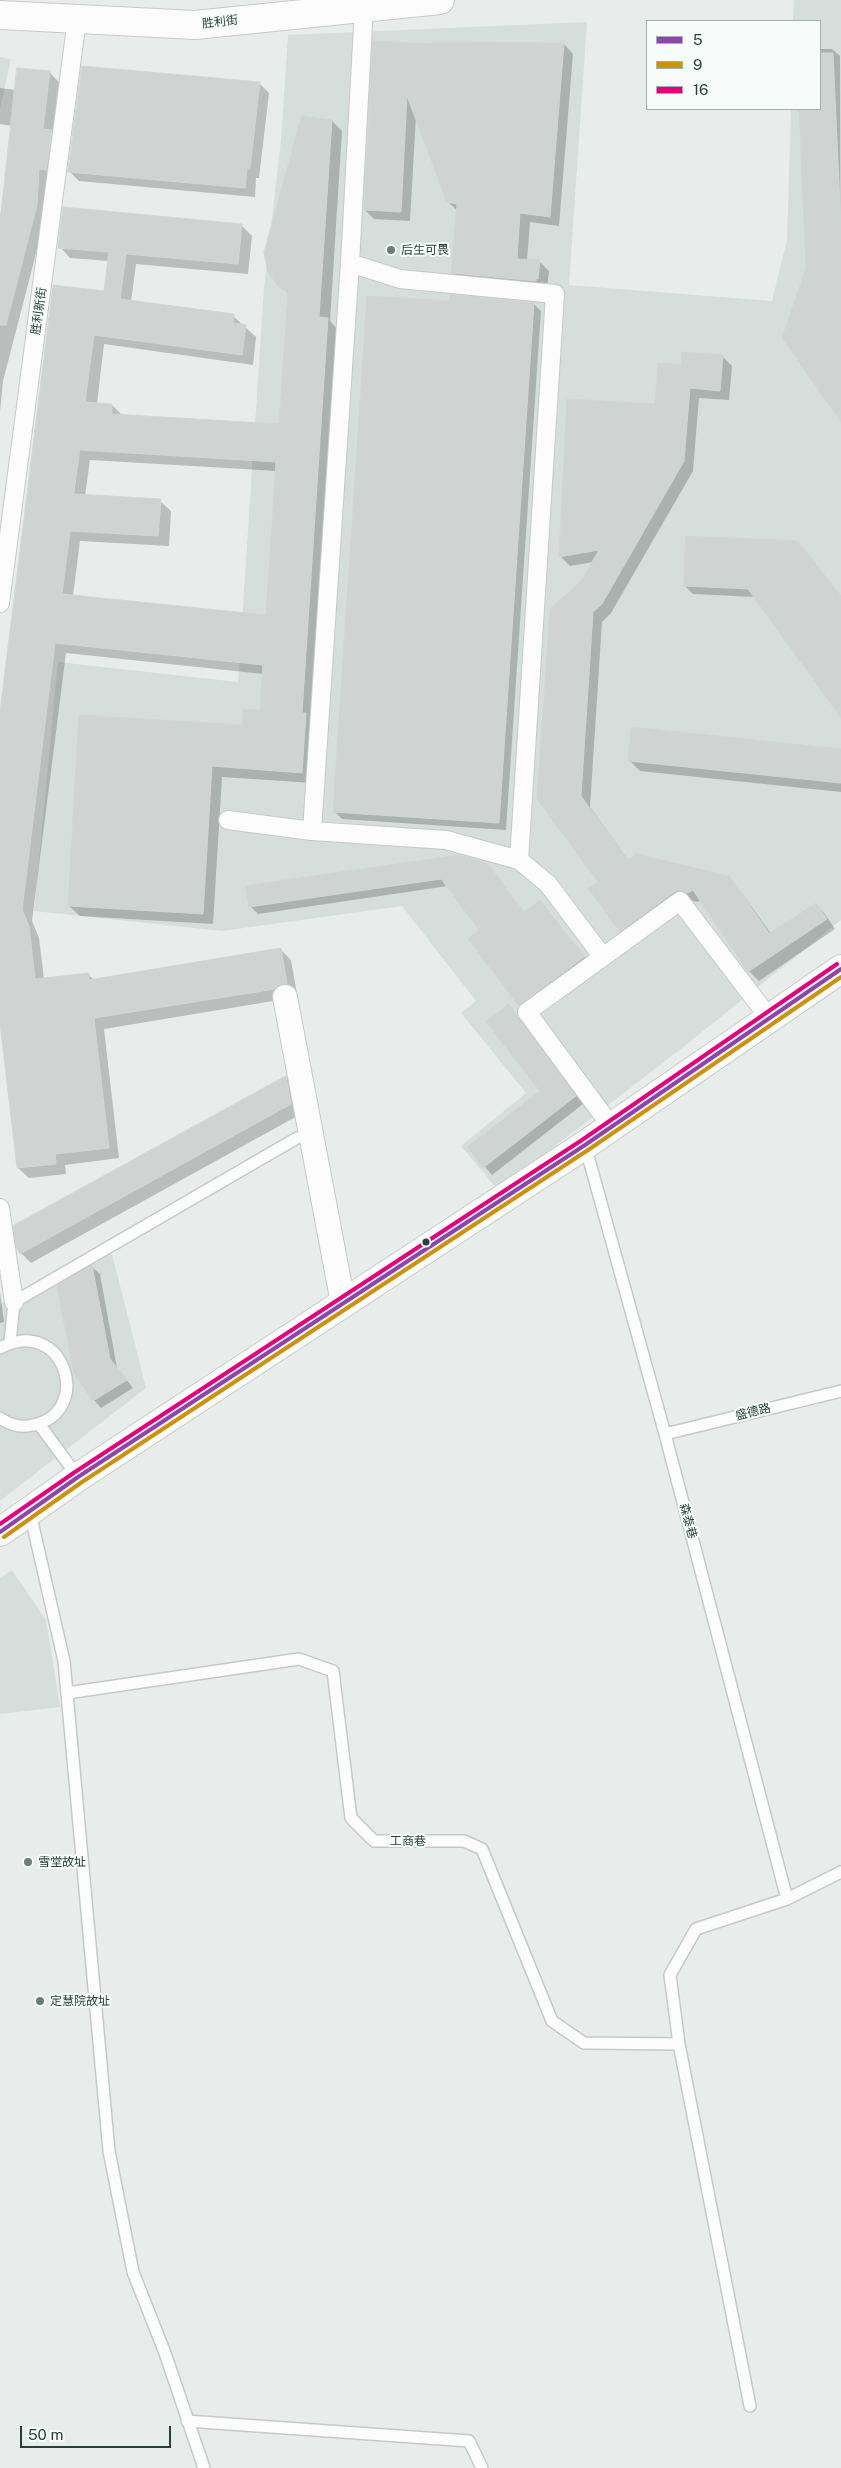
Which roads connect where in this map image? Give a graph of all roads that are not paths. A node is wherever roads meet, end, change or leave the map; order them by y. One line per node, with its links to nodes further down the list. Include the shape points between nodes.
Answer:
1 (440, 0): 2 (main road, 胜利街)
2 (413, 1): 3 (main road, 胜利街)
3 (364, 7): 6 (main road, 胜利街, via 195,25); 7 (street)
4 (37, 8): 5 (main road, 胜利街); 6 (main road, 胜利街)
5 (0, 15)
6 (77, 19): 8 (street, 胜利新街)
7 (350, 263): 10 (street); 11 (street, via 400,279 555,294)
8 (0, 603)
9 (228, 820): 10 (street)
10 (312, 831): 11 (street, via 446,840)
11 (519, 860): 12 (street, via 548,884)
12 (603, 956): 15 (street, via 680,901); 16 (street, via 526,1012)
13 (841, 969): 15 (main road)
14 (285, 997): 21 (street)
15 (770, 1019): 16 (main road)
16 (611, 1126): 18 (main road)
17 (297, 1138): 20 (lane)
18 (585, 1145): 21 (main road); 26 (lane, 森泰巷)
19 (0, 1208): 20 (street)
20 (14, 1302): 22 (lane)
21 (343, 1303): 27 (main road)
22 (5, 1345): 25 (lane, via 32,1341 43,1344 60,1359 65,1369 67,1391 63,1402 53,1415)
23 (841, 1391): 26 (lane, 盛德路)
24 (0, 1418): 25 (lane, via 17,1426)
25 (39, 1424): 27 (lane)
26 (665, 1434): 32 (lane, 森泰巷)
27 (78, 1477): 28 (main road)
28 (30, 1512): 29 (main road); 30 (lane, via 64,1661)
29 (0, 1532)
30 (67, 1693): 33 (lane, 工商巷, via 299,1659 334,1671 350,1818 374,1841 464,1841 482,1850 552,2021 560,2027 584,2043); 35 (lane, via 109,2151 133,2272)
31 (841, 1872): 32 (lane)
32 (787, 1899): 33 (lane, via 696,1929 670,1975)
33 (679, 2044): 34 (lane)
34 (750, 2406)
35 (187, 2421): 36 (lane); 37 (lane, via 469,2442)
36 (204, 2468)
37 (482, 2468)

